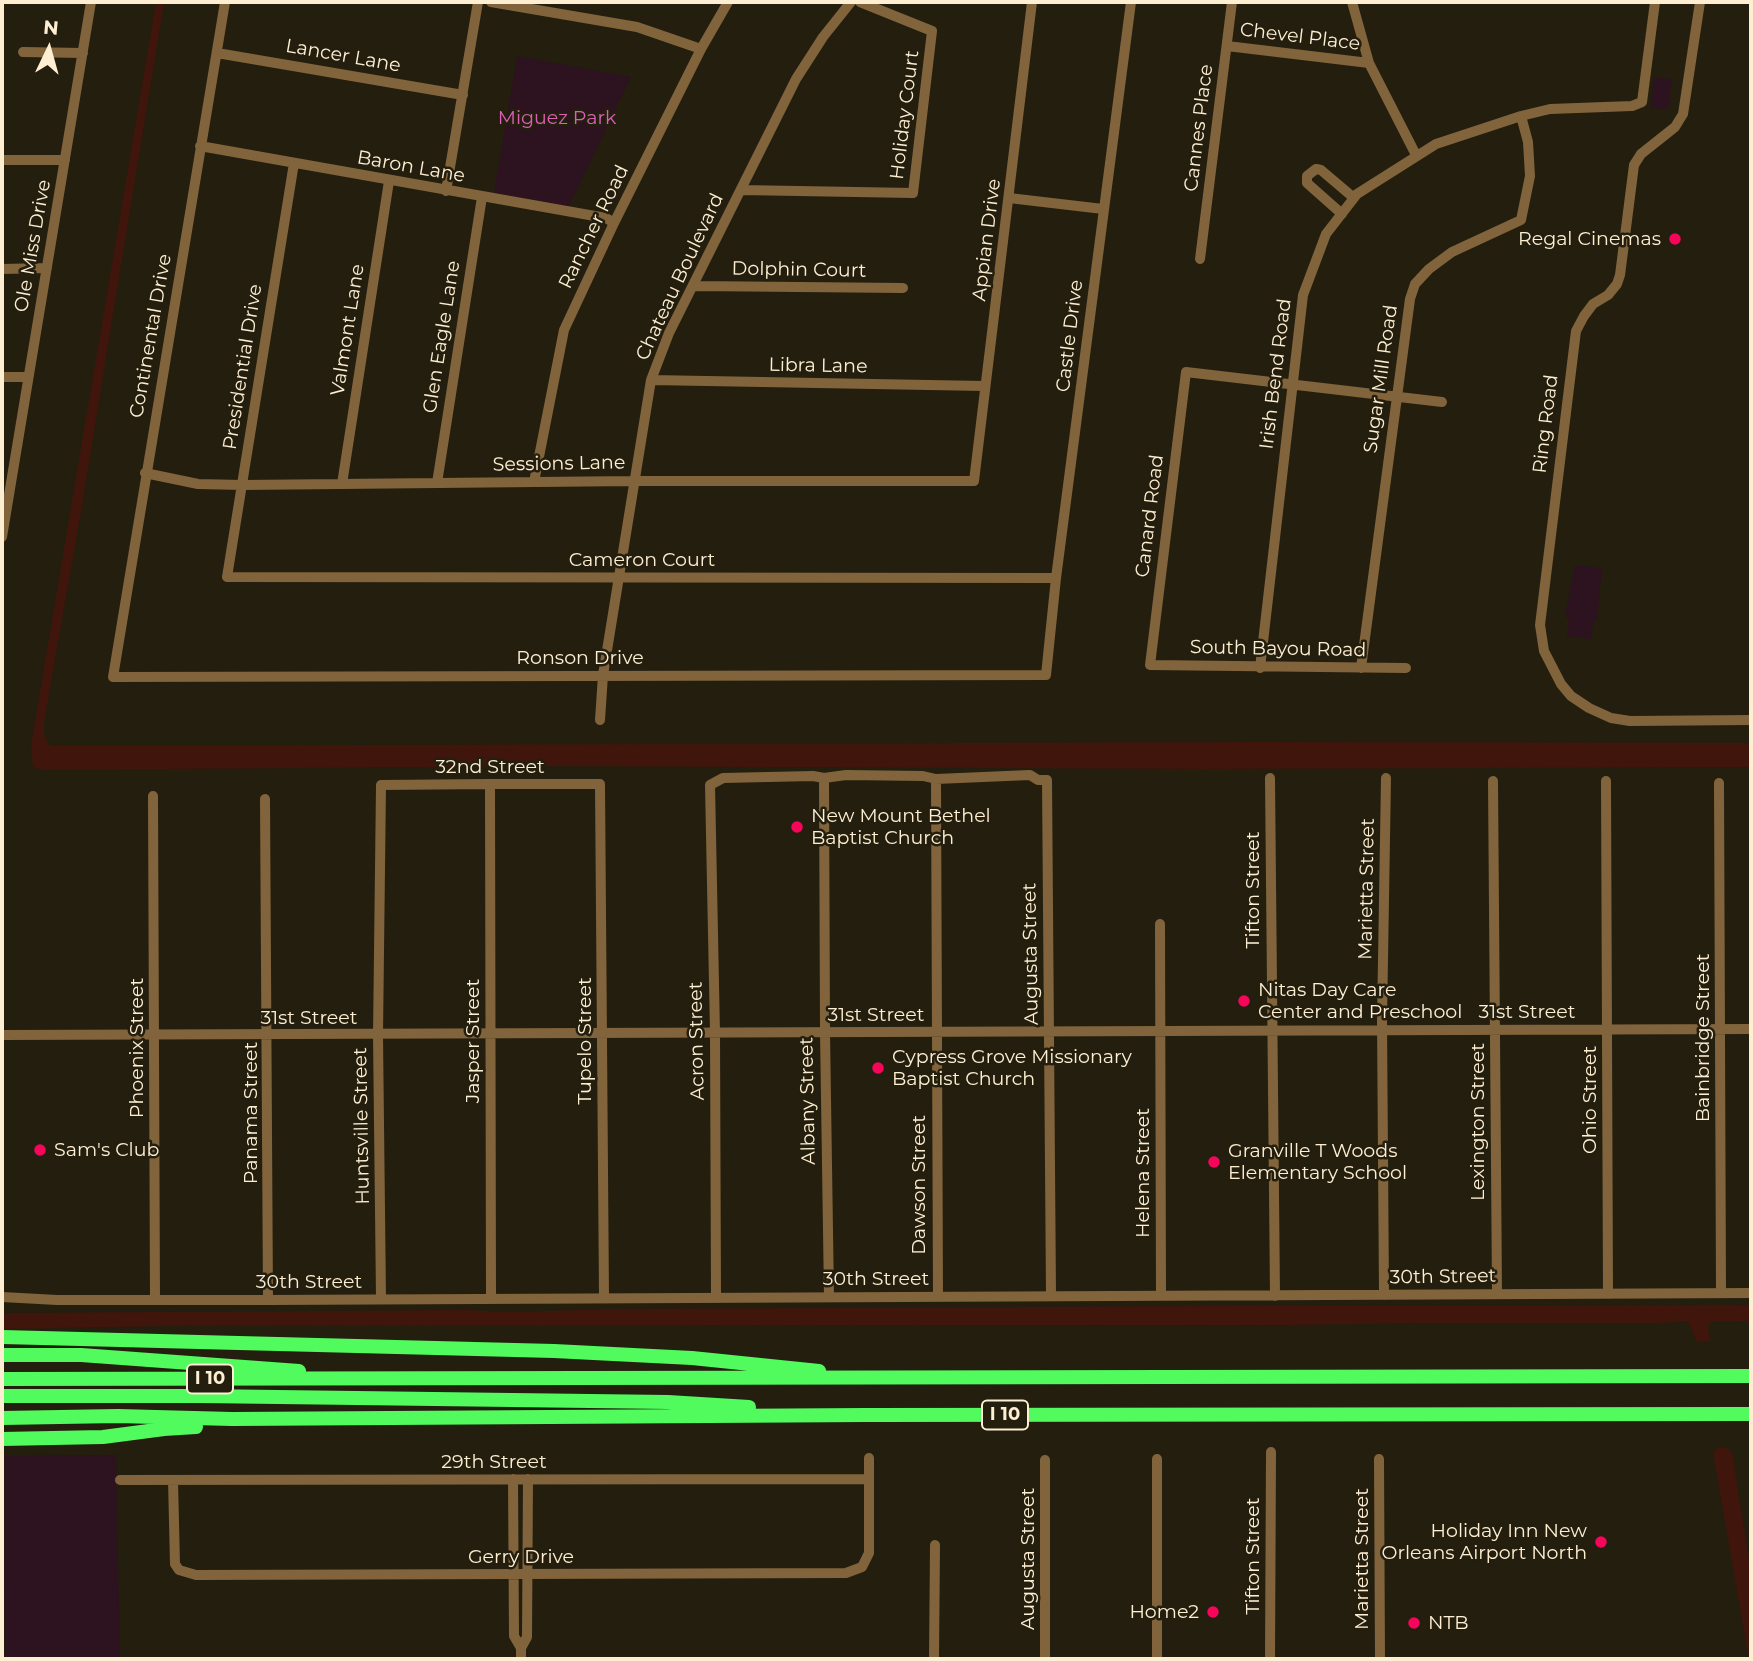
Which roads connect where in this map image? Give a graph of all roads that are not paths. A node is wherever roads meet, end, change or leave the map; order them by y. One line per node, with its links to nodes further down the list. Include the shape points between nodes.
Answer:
1 (91, 2): 17 (street, Ole Miss Drive)
2 (225, 2): 18 (street, Continental Drive)
3 (478, 2): 20 (street)
4 (491, 2): 15 (street, via 637,27)
5 (728, 2): 15 (street, Rancher Road)
6 (851, 2): 28 (street, Chateau Boulevard, via 796,79)
7 (860, 2): 28 (street, Holiday Court, via 932,31 913,193)
8 (1032, 2): 31 (street, Appian Drive)
9 (1131, 2): 33 (street, Castle Drive)
10 (1232, 2): 14 (street, Cannes Place)
11 (1352, 2): 19 (street)
12 (1656, 2): 21 (street, Irish Bend Road, via 1642,102 1550,109)
13 (1700, 2): 68 (street, Ring Road, via 1684,114 1634,165 1617,284 1593,304 1576,331 1540,625 1544,651 1571,696 1611,718)
14 (1227, 46): 19 (street, Chevel Place); 36 (street, Cannes Place)
15 (701, 49): 35 (street, Rancher Road)
16 (23, 52): 17 (street)
17 (83, 53): 25 (street, Ole Miss Drive)
18 (217, 53): 20 (street, Lancer Lane); 22 (street, Continental Drive)
19 (1369, 63): 23 (street)
20 (463, 94): 29 (street)
21 (1521, 116): 23 (street, Irish Bend Road); 46 (street, Sugar Mill Road, via 1530,176 1521,220 1452,252 1415,284)
22 (200, 146): 26 (street, Baron Lane); 48 (street, Continental Drive)
23 (1416, 155): 32 (street, Irish Bend Road)
24 (2, 160): 25 (street)
25 (65, 160): 38 (street, Ole Miss Drive)
26 (294, 163): 27 (street, Baron Lane); 55 (street, Presidential Drive)
27 (389, 181): 29 (street, Baron Lane); 53 (street, Valmont Lane)
28 (741, 190): 39 (street, Chateau Boulevard)
29 (446, 191): 30 (street, Baron Lane)
30 (482, 197): 35 (street, Baron Lane); 52 (street, Glen Eagle Lane)
31 (1009, 198): 33 (street); 45 (street, Appian Drive)
32 (1354, 198): 34 (street, Irish Bend Road); 34 (street, via 1321,170 1307,176 1307,183)
33 (1103, 209): 59 (street, Castle Drive)
34 (1342, 214): 44 (street, Irish Bend Road, via 1326,234 1303,295)
35 (614, 223): 51 (street, Rancher Road, via 564,330)
36 (1200, 258)
37 (2, 268): 38 (street)
38 (47, 268): 42 (street, Ole Miss Drive)
39 (695, 286): 40 (street, Dolphin Court); 43 (street, Chateau Boulevard, via 669,333)
40 (903, 288)
41 (2, 377): 42 (street)
42 (28, 377): 54 (street, Ole Miss Drive)
43 (651, 380): 45 (street, Libra Lane); 49 (street, Chateau Boulevard)
44 (1292, 384): 46 (street); 60 (street, Canard Road, via 1185,372); 61 (street, Irish Bend Road)
45 (984, 386): 50 (street, Appian Drive)
46 (1396, 396): 47 (street); 62 (street, Sugar Mill Road)
47 (1442, 402)
48 (145, 473): 55 (street, Sessions Lane, via 198,484); 66 (street, Continental Drive)
49 (635, 481): 50 (street, Sessions Lane); 51 (street, Sessions Lane); 58 (street, Chateau Boulevard)
50 (974, 481)
51 (534, 482): 52 (street, Sessions Lane)
52 (437, 483): 53 (street, Sessions Lane)
53 (342, 484): 55 (street, Sessions Lane)
54 (6, 485): 56 (street, Ole Miss Drive)
55 (242, 485): 57 (street, Presidential Drive)
56 (2, 537)
57 (227, 577): 58 (street, Cameron Court)
58 (619, 577): 59 (street, Cameron Court); 64 (street, Chateau Boulevard)
59 (1056, 578): 65 (street, Castle Drive)
60 (1150, 665): 61 (street, South Bayou Road)
61 (1260, 668): 62 (street, South Bayou Road)
62 (1361, 668): 63 (street, South Bayou Road)
63 (1406, 668)
64 (603, 675): 65 (street, Ronson Drive); 66 (street, Ronson Drive); 67 (street, Chateau Boulevard)
65 (1046, 675)
66 (113, 677)
67 (600, 720)
68 (1751, 720)
69 (824, 778): 72 (street); 90 (street, Albany Street); 92 (street, Acron Street, via 723,778 710,785)
70 (1270, 778): 88 (street, Tifton Street)
71 (1386, 778): 83 (street, Marietta Street)
72 (936, 779): 89 (street, Augusta Street, via 1030,775 1047,780); 91 (street, Dawson Street)
73 (1493, 781): 84 (street, Lexington Street)
74 (1606, 781): 85 (street, Ohio Street)
75 (1719, 783): 82 (street, Bainbridge Street)
76 (490, 784): 77 (street, 32nd Street); 78 (street, 32nd Street); 96 (street, Jasper Street)
77 (600, 784): 93 (street, Tupelo Street)
78 (381, 785): 95 (street, Huntsville Street)
79 (153, 796): 97 (street, Phoenix Street)
80 (265, 799): 98 (street, Panama Street)
81 (1160, 924): 87 (street, Helena Street)
82 (1720, 1028): 85 (street, 31st Street); 86 (street, 31st Street); 99 (street, Bainbridge Street)
83 (1382, 1029): 84 (street, 31st Street); 88 (street, 31st Street); 103 (street, Marietta Street)
84 (1495, 1029): 85 (street, 31st Street); 101 (street, Lexington Street)
85 (1607, 1029): 102 (street, Ohio Street)
86 (1751, 1029)
87 (1161, 1030): 88 (street, 31st Street); 89 (street, 31st Street); 106 (street, Helena Street)
88 (1272, 1030): 107 (street, Tifton Street)
89 (1049, 1031): 91 (street, 31st Street); 105 (street, Augusta Street)
90 (825, 1032): 91 (street, 31st Street); 92 (street, 31st Street); 110 (street, Albany Street)
91 (936, 1032): 104 (street, Dawson Street)
92 (715, 1033): 93 (street, 31st Street); 109 (street, Acron Street)
93 (603, 1034): 96 (street, 31st Street); 112 (street, Tupelo Street)
94 (2, 1035): 97 (street, 31st Street)
95 (378, 1035): 96 (street, 31st Street); 98 (street, 31st Street); 113 (street, Huntsville Street)
96 (490, 1035): 111 (street, Jasper Street)
97 (155, 1036): 98 (street, 31st Street); 114 (street, Phoenix Street)
98 (268, 1036): 115 (street, Panama Street)
99 (1720, 1293): 100 (street, 30th Street); 102 (street, 30th Street)
100 (1751, 1293)
101 (1497, 1294): 102 (street, 30th Street); 103 (street, 30th Street)
102 (1608, 1294)
103 (1384, 1295): 107 (street, 30th Street)
104 (937, 1296): 105 (street, 30th Street); 110 (street, 30th Street)
105 (1051, 1296): 106 (street, 30th Street)
106 (1161, 1296): 107 (street, 30th Street)
107 (1275, 1296)
108 (2, 1297): 114 (street, 30th Street)
109 (716, 1297): 110 (street, 30th Street); 112 (street, 30th Street)
110 (829, 1297)
111 (491, 1298): 112 (street, 30th Street); 113 (street, 30th Street)
112 (604, 1298)
113 (381, 1299): 115 (street, 30th Street)
114 (155, 1300): 115 (street, 30th Street)
115 (268, 1300)
116 (2, 1337): 121 (highway, via 692,1357)
117 (2, 1355): 119 (highway, via 121,1358)
118 (1751, 1376): 121 (highway, I 10)
119 (349, 1378): 120 (highway, I 10); 121 (highway, I 10)
120 (2, 1379)
121 (890, 1379)
122 (2, 1396): 124 (highway, via 668,1402)
123 (1751, 1414): 124 (highway, I 10)
124 (867, 1415): 126 (highway, I 10)
125 (2, 1418): 126 (highway, I 10)
126 (232, 1419): 127 (highway, via 216,1426 103,1437)
127 (2, 1439)
128 (1271, 1452): 146 (street, Tifton Street)
129 (869, 1458): 135 (street)
130 (1157, 1459): 145 (street)
131 (1379, 1459): 147 (street, Marietta Street)
132 (1045, 1460): 144 (street, Augusta Street)
133 (513, 1479): 134 (street, 29th Street); 137 (street, 29th Street); 139 (street)
134 (528, 1479): 135 (street, 29th Street); 140 (street)
135 (869, 1479): 140 (street, Gerry Drive, via 869,1553 862,1567 846,1573)
136 (120, 1480): 137 (street, 29th Street)
137 (173, 1480): 139 (street, Gerry Drive, via 173,1555 179,1570 196,1575)
138 (935, 1545): 143 (street)
139 (513, 1574): 140 (street, Gerry Drive); 141 (street, via 514,1636)
140 (527, 1574): 141 (street, via 527,1637)
141 (521, 1648): 142 (street)
142 (521, 1659)
143 (934, 1659)
144 (1045, 1659)
145 (1157, 1659)
146 (1270, 1659)
147 (1380, 1659)

